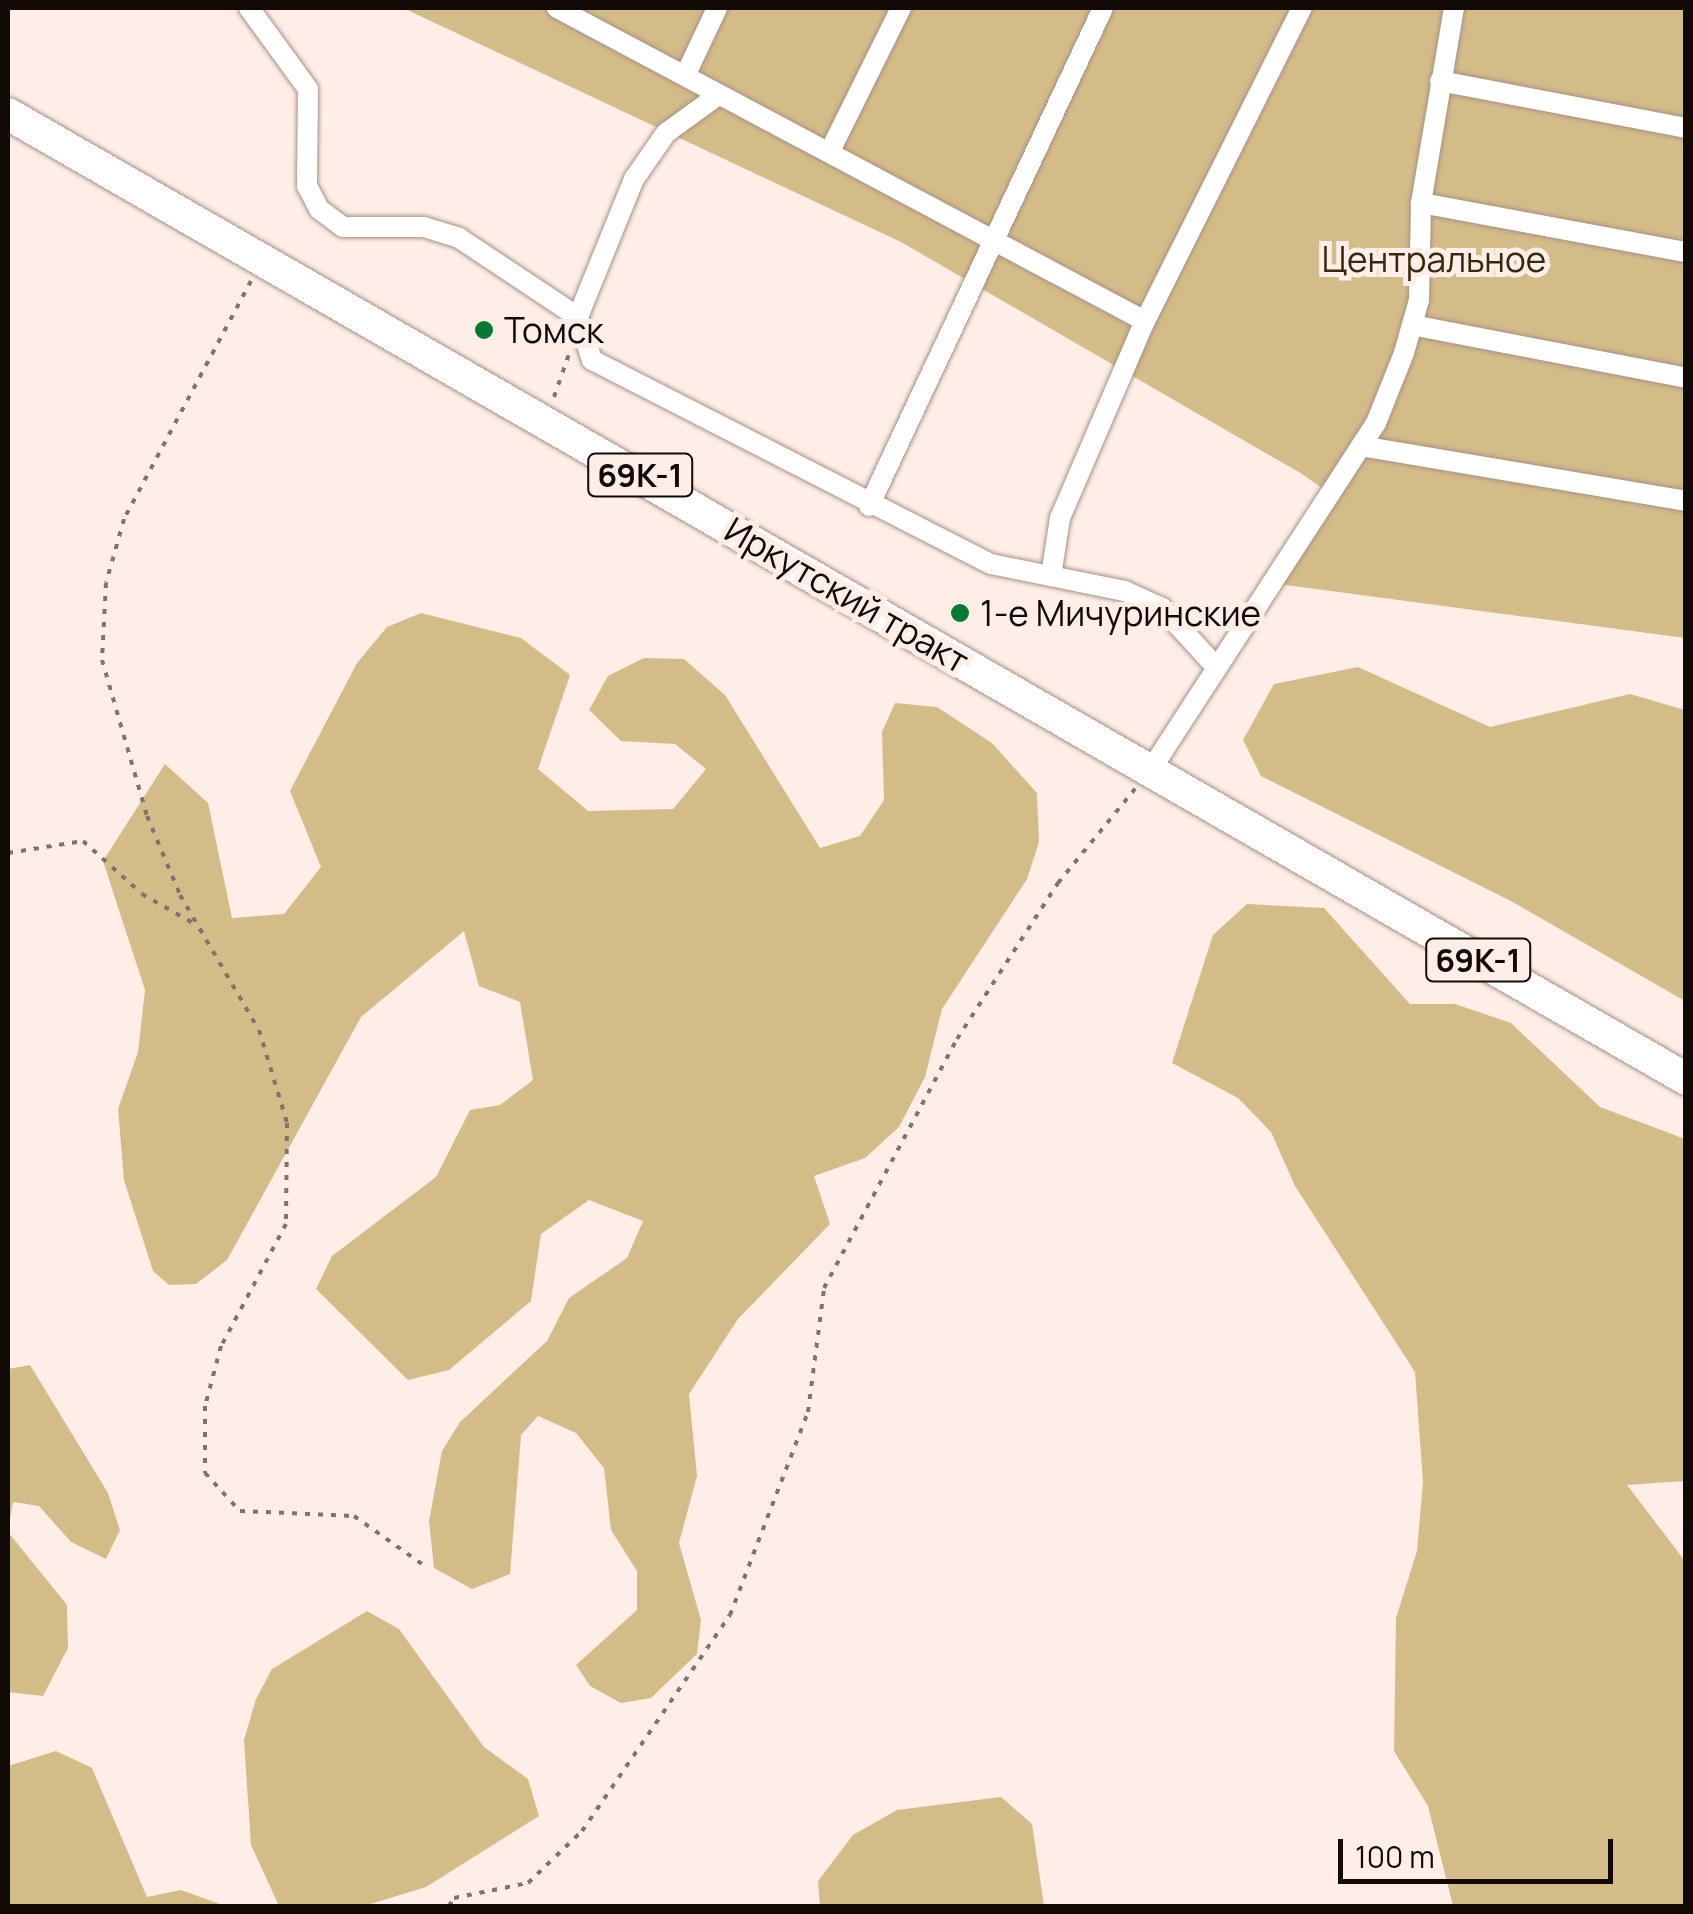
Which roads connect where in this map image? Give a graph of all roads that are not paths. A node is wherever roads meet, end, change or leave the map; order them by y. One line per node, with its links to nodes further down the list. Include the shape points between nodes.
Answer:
1 (249, 8): 17 (street, via 308,89 307,186 319,209 343,227 424,227 458,238)
2 (558, 8): 8 (street)
3 (717, 8): 8 (street)
4 (901, 8): 13 (street)
5 (1103, 8): 15 (street)
6 (1302, 8): 18 (street)
7 (1454, 8): 9 (street)
8 (686, 74): 10 (street)
9 (1440, 81): 12 (street); 14 (street)
10 (717, 96): 13 (street); 17 (street, via 666,133 634,179)
11 (8, 114): 26 (main road, Иркутский тракт / 69К-1)
12 (1686, 128)
13 (831, 149): 15 (street)
14 (1421, 203): 16 (street); 19 (street)
15 (993, 240): 18 (street); 23 (street)
16 (1686, 252)
17 (578, 316): 23 (street, via 579,338 625,382 736,429)
18 (1145, 321): 24 (street, via 1060,518)
19 (1412, 325): 20 (street); 21 (street)
20 (1686, 378)
21 (1361, 446): 22 (street); 25 (street)
22 (1686, 502)
23 (869, 506): 24 (street, via 991,564)
24 (1051, 576): 25 (street, via 1162,608)
25 (1217, 668): 26 (street)
26 (1150, 771): 27 (main road, Иркутский тракт / 69К-1)
27 (1686, 1079)

